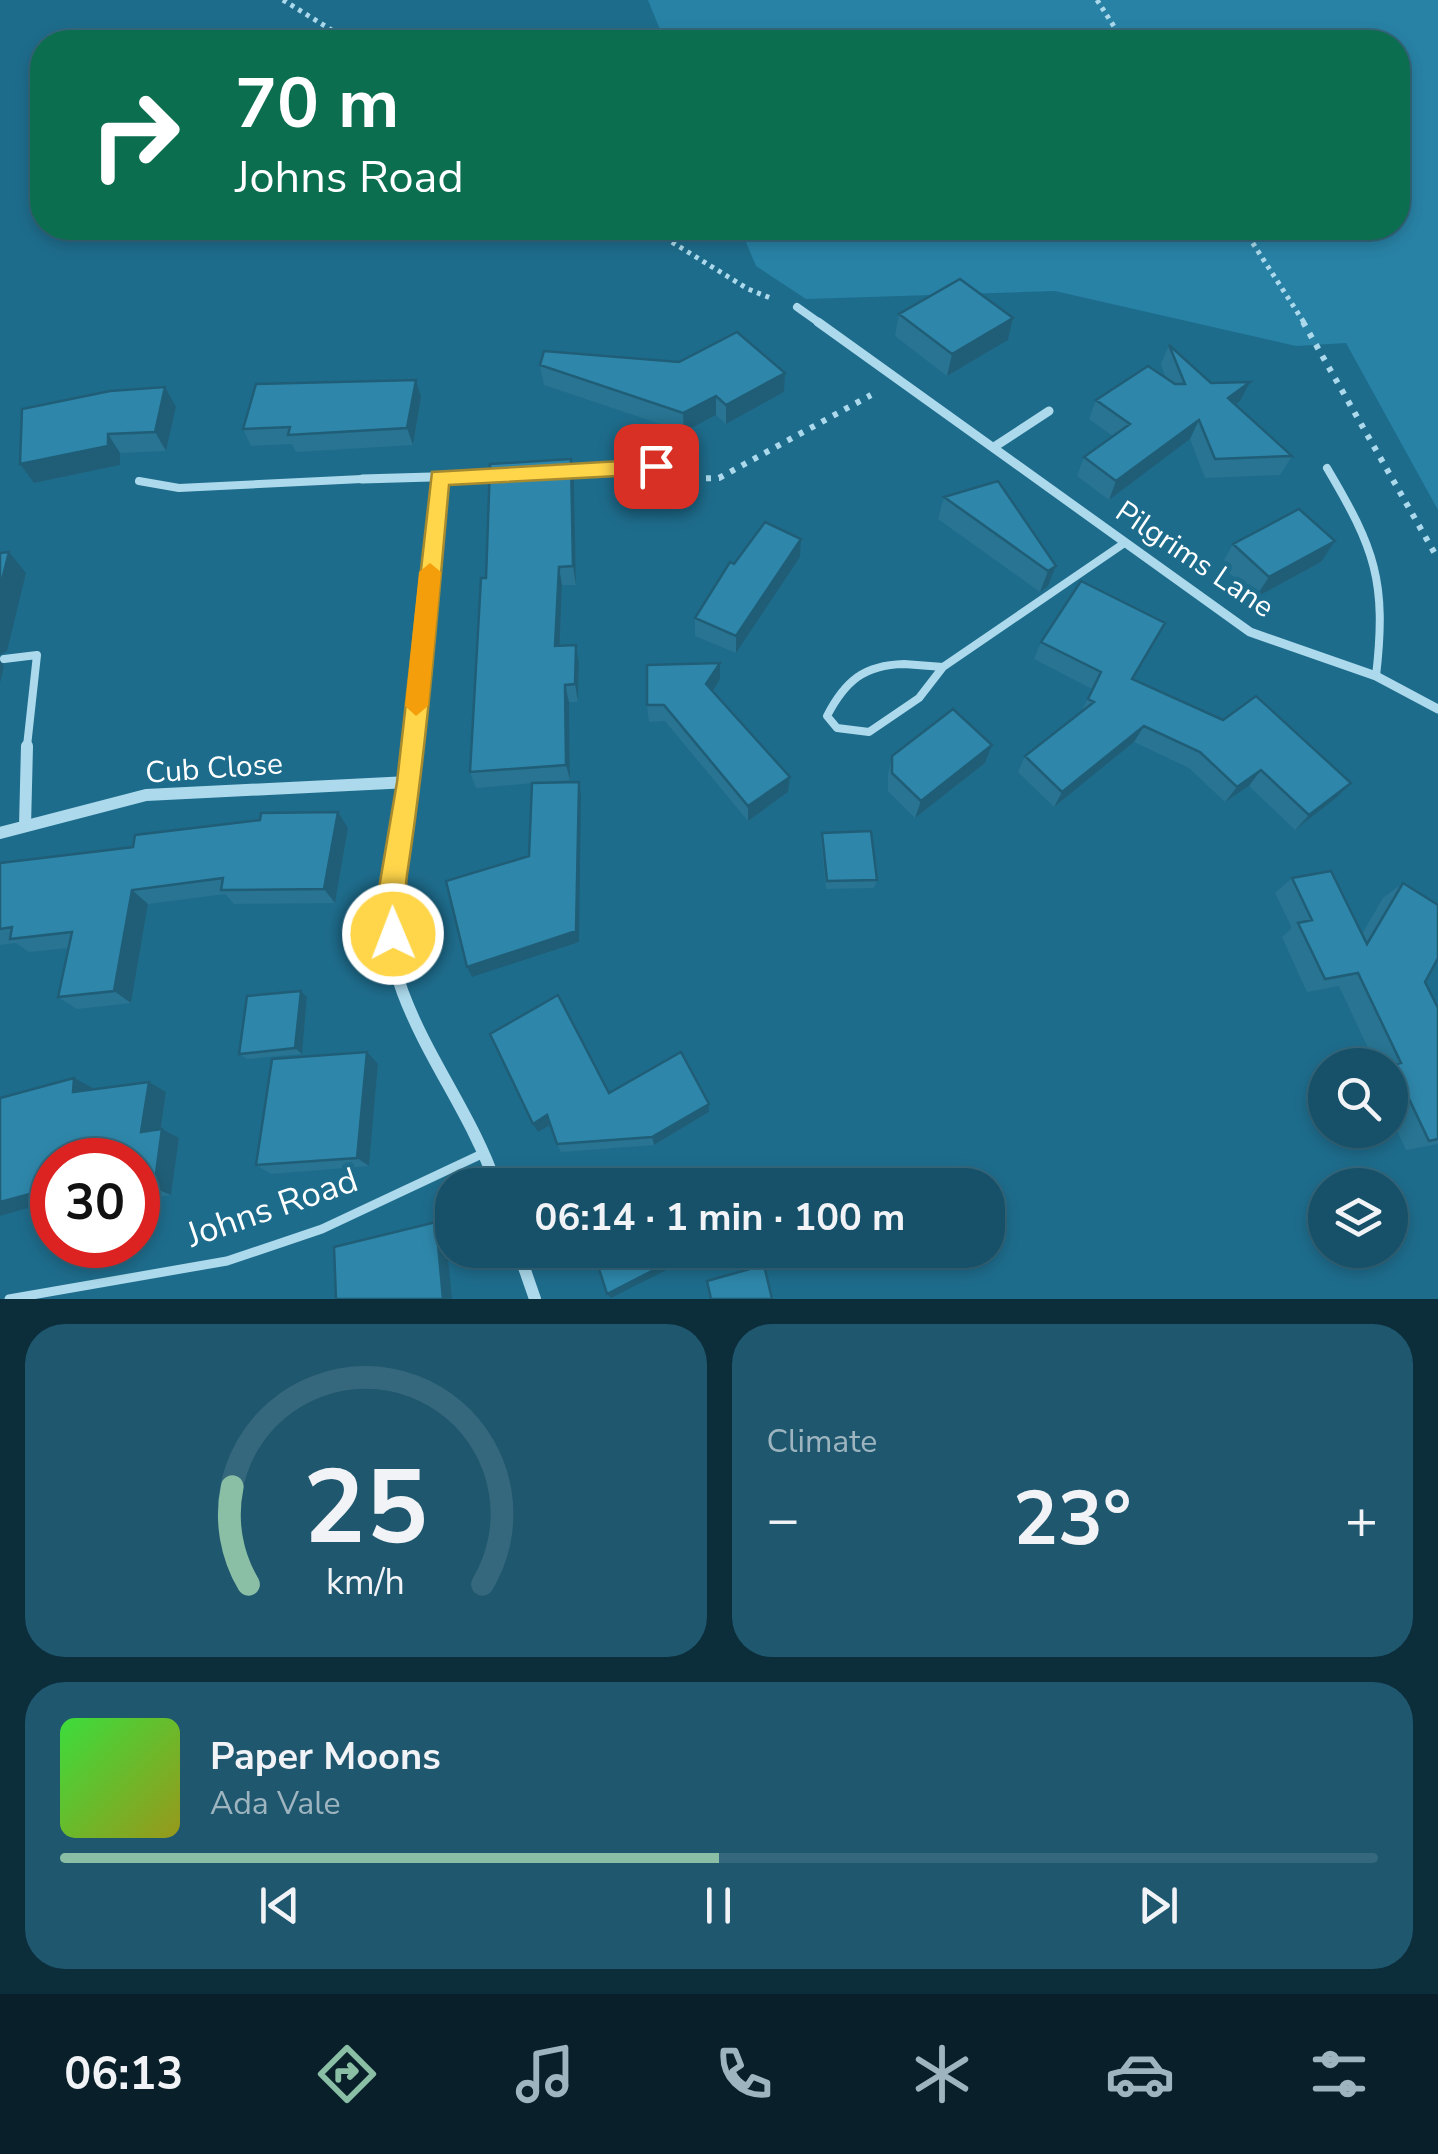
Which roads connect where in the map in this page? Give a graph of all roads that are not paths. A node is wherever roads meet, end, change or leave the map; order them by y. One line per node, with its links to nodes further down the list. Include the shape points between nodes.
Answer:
1 (797, 308): 3 (street, Pilgrims Lane)
2 (1049, 411): 3 (street)
3 (994, 447): 11 (street, Pilgrims Lane)
4 (656, 466): 6 (lane)
5 (1327, 468): 14 (lane, via 1371,542 1384,589)
6 (549, 472)
7 (513, 475): 8 (street)
8 (440, 478): 9 (street); 17 (street)
9 (362, 479): 10 (lane, via 180,488)
10 (139, 480)
11 (1123, 544): 13 (lane); 14 (street, Pilgrims Lane, via 1250,632)
12 (4, 659): 16 (lane, via 38,655)
13 (943, 666): 13 (lane, via 874,663 838,688 826,716 837,728 869,732 919,698)
14 (1376, 676): 15 (street, Pilgrims Lane)
15 (1438, 709)
16 (26, 746): 18 (street)
17 (409, 782): 18 (street, Cub Close, via 146,795); 20 (street, via 389,906 402,991)
18 (25, 826): 19 (street, Cub Close)
19 (0, 833)
20 (485, 1153): 21 (street); 23 (lane, Johns Road, via 322,1230 227,1261)
21 (490, 1168)
22 (524, 1268): 24 (street)
23 (9, 1299)
24 (535, 1299)

